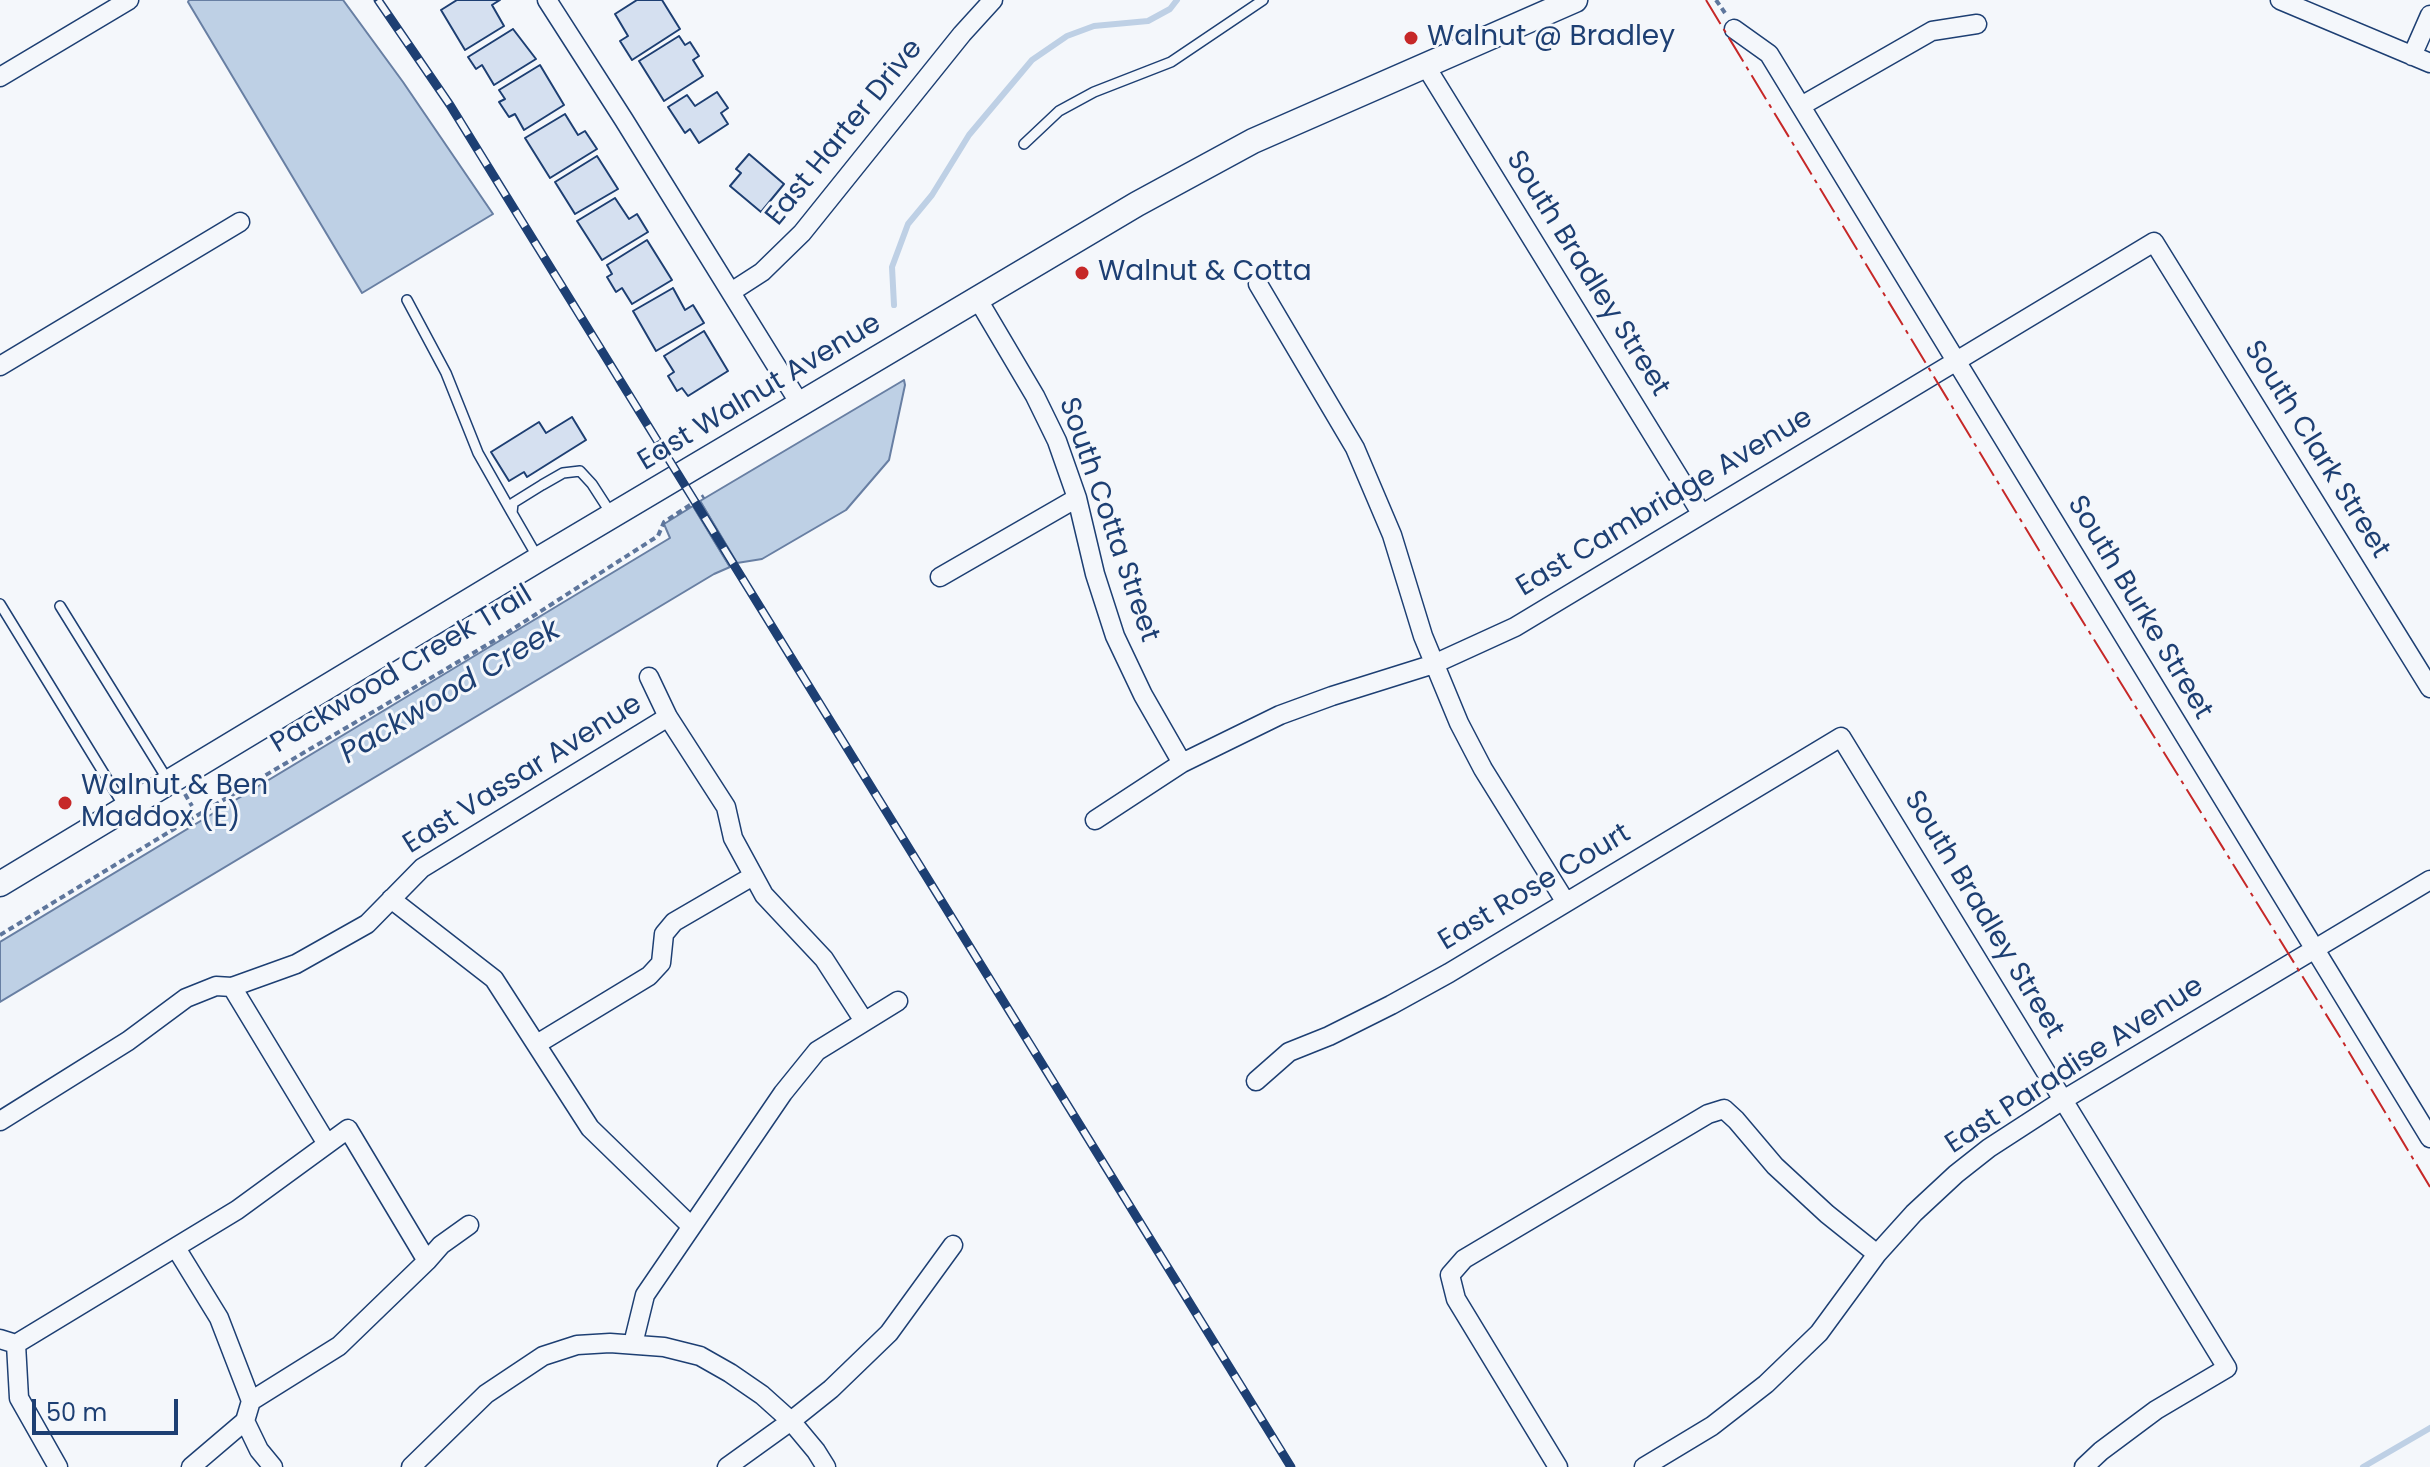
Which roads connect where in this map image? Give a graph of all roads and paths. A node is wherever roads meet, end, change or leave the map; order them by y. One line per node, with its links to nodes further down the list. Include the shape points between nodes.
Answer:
1 (129, 0): 12 (street)
2 (547, 0): 18 (street)
3 (993, 0): 18 (street, East Harter Drive, via 802,233 762,272)
4 (1263, 0): 14 (lane, via 1171,62 1059,111)
5 (1575, 0): 11 (main road, East Walnut Avenue)
6 (2280, 0): 10 (street)
7 (2430, 15): 10 (street)
8 (1977, 24): 13 (street, via 1932,31)
9 (1734, 29): 13 (street, South Burke Street, via 1769,54)
10 (2421, 60)
11 (1425, 65): 19 (main road, East Walnut Avenue, via 1253,141); 27 (street, South Bradley Street)
12 (0, 77)
13 (1801, 106): 21 (street, South Burke Street)
14 (1024, 144)
15 (240, 222): 22 (street)
16 (2154, 242): 21 (street, East Cambridge Avenue); 35 (street, South Clark Street)
17 (1258, 284): 33 (street, via 1355,448 1392,535)
18 (731, 292): 23 (street)
19 (977, 298): 23 (main road, East Walnut Avenue); 25 (street, South Cotta Street, via 1035,396)
20 (407, 300): 26 (lane)
21 (1956, 362): 27 (street, East Cambridge Avenue); 48 (street, South Burke Street)
22 (0, 366)
23 (800, 404): 28 (main road, East Walnut Avenue)
24 (704, 496): 47 (path, Packwood Creek Trail, via 664,522 658,536 502,636)
25 (1077, 498): 30 (street); 38 (street, South Cotta Street, via 1115,636)
26 (512, 513): 28 (lane, via 513,503 542,485 563,473 580,471); 29 (lane)
27 (1701, 513): 33 (street, East Cambridge Avenue, via 1515,627)
28 (612, 515): 29 (main road, East Walnut Avenue)
29 (539, 559): 39 (main road, East Walnut Avenue)
30 (940, 577)
31 (0, 604): 40 (lane)
32 (60, 606): 39 (lane)
33 (1434, 664): 38 (street, East Cambridge Avenue, via 1280,715); 46 (street, via 1483,769)
34 (649, 677): 36 (street)
35 (2430, 688)
36 (668, 717): 42 (street, via 726,807 733,838); 45 (street, East Vassar Avenue, via 422,868)
37 (1841, 737): 46 (street, East Rose Court); 54 (street, South Bradley Street)
38 (1182, 763): 41 (street, East Cambridge Avenue)
39 (169, 782): 40 (main road, East Walnut Avenue)
40 (125, 808): 44 (main road, East Walnut Avenue)
41 (1095, 820)
42 (753, 876): 51 (street, via 824,959); 52 (street, via 674,922 664,934 661,963 649,976)
43 (2430, 880): 48 (street, East Paradise Avenue)
44 (0, 884)
45 (391, 899): 49 (street, East Vassar Avenue, via 367,924 296,964); 52 (street, via 494,979)
46 (1565, 901): 53 (street, East Rose Court, via 1391,1005 1289,1052)
47 (0, 935)
48 (2315, 949): 54 (street, East Paradise Avenue); 56 (street, South Burke Street)
49 (232, 987): 55 (street, East Vassar Avenue, via 216,986 186,998); 57 (street)
50 (898, 1001): 51 (street)
51 (864, 1021): 59 (street, via 817,1051)
52 (537, 1044): 59 (street, via 590,1128)
53 (1256, 1081)
54 (2063, 1100): 62 (street, East Paradise Avenue, via 1956,1174); 77 (street, South Bradley Street, via 2227,1368 2156,1410)
55 (0, 1121)
56 (2430, 1138)
57 (327, 1144): 61 (street); 63 (street, via 348,1129)
58 (469, 1225): 63 (street)
59 (691, 1226): 65 (street, via 645,1295)
60 (953, 1245): 68 (street, via 889,1333)
61 (176, 1248): 64 (street); 66 (street, via 219,1318)
62 (1877, 1254): 75 (street, via 1775,1166 1724,1109 1464,1259 1450,1275 1456,1299); 76 (street, East Paradise Avenue, via 1819,1333 1766,1384 1712,1426)
63 (427, 1261): 66 (street, via 339,1346)
64 (8, 1342): 69 (street, via 19,1398)
65 (633, 1344): 68 (street, via 700,1356 762,1395); 72 (street, via 577,1345 543,1356 486,1394)
66 (251, 1401): 67 (street)
67 (245, 1421): 70 (street); 71 (street)
68 (791, 1421): 73 (street); 74 (street)
69 (58, 1467)
70 (191, 1467)
71 (273, 1467)
72 (411, 1467)
73 (727, 1467)
74 (826, 1467)
75 (1558, 1467)
76 (1644, 1467)
77 (2084, 1467)

